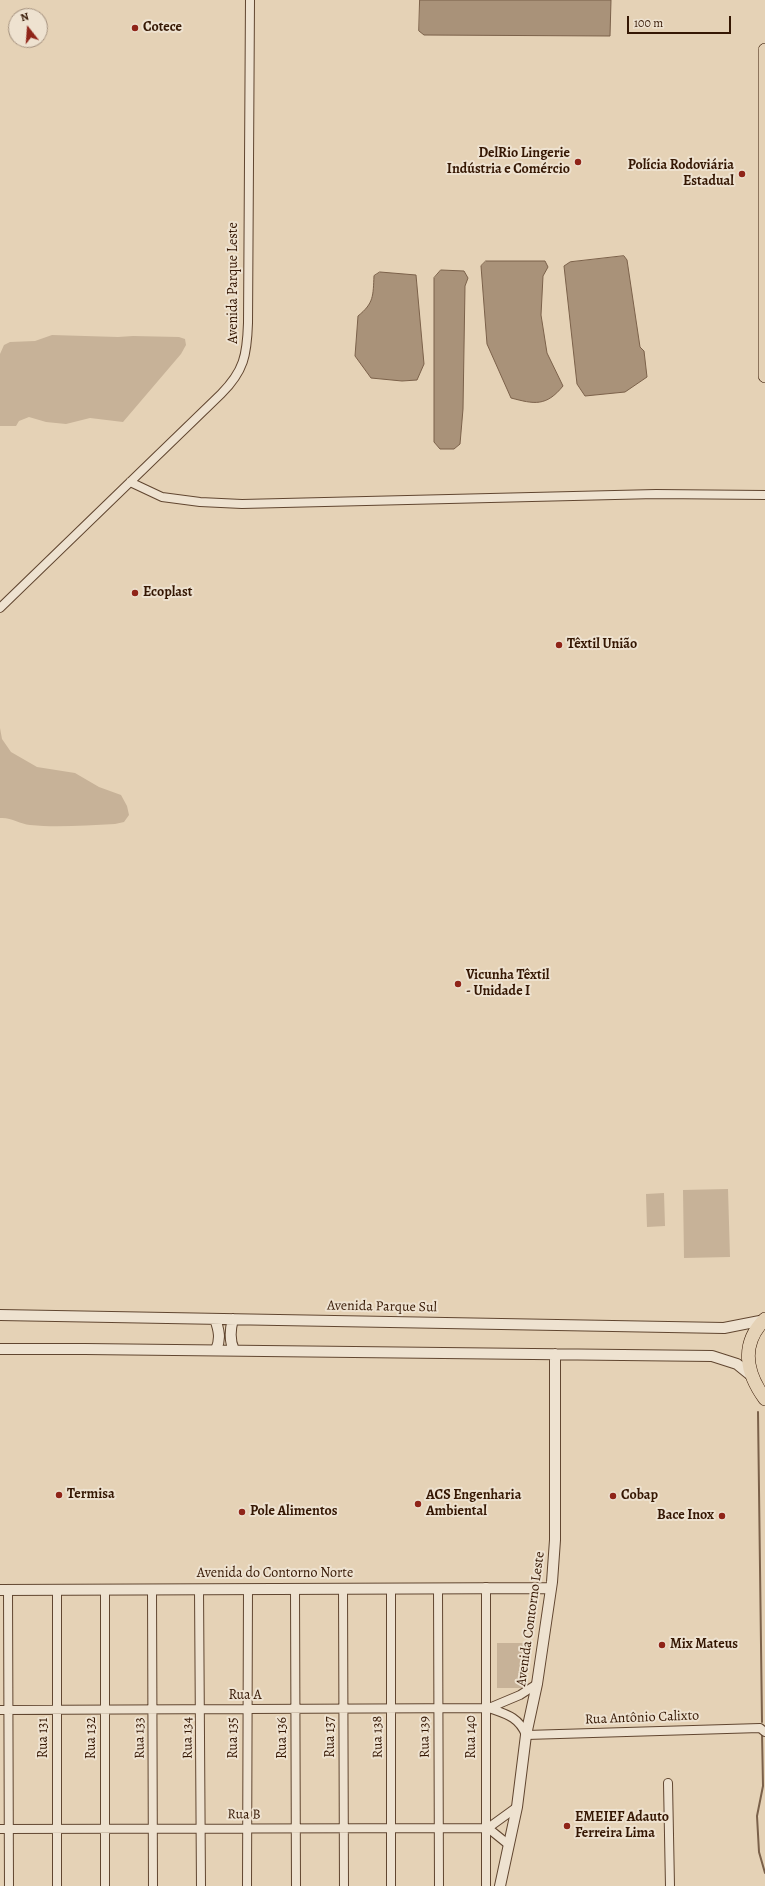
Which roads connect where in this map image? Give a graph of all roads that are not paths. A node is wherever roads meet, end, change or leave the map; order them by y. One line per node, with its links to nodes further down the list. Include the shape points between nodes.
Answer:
1 (250, 0): 4 (street, Avenida Parque Leste, via 247,352 239,374 230,385)
2 (765, 50): 3 (highway)
3 (765, 376)
4 (130, 482): 5 (street, via 162,497 242,504 656,494); 6 (street, Avenida Parque Leste)
5 (765, 495)
6 (0, 608)
7 (0, 1316): 8 (street, Avenida Parque Sul)
8 (215, 1319): 9 (street, Avenida Parque Sul); 12 (street, via 220,1342)
9 (233, 1319): 10 (street, Avenida Parque Sul, via 724,1328); 13 (street, via 231,1344)
10 (764, 1320): 15 (highway, via 754,1333 747,1355)
11 (0, 1349): 12 (street)
12 (216, 1350): 13 (street)
13 (234, 1350): 14 (street)
14 (555, 1354): 15 (street, via 712,1356 737,1364); 22 (street, Avenida Contorno Leste, via 555,1540)
15 (753, 1377): 16 (street); 17 (highway)
16 (765, 1393)
17 (765, 1399)
18 (343, 1588): 19 (street, Avenida do Contorno Norte); 29 (street, Avenida do Contorno Norte); 35 (street, Rua 137)
19 (391, 1588): 20 (street, Avenida do Contorno Norte); 36 (street, Rua 138)
20 (438, 1588): 21 (street, Avenida do Contorno Norte); 37 (street, Rua 139)
21 (486, 1588): 22 (street, Avenida do Contorno Norte); 31 (street, Rua 140)
22 (551, 1588): 30 (street, Avenida Contorno Leste)
23 (199, 1589): 24 (street, Avenida do Contorno Norte); 28 (street, Avenida do Contorno Norte); 32 (street, Rua 134)
24 (248, 1589): 29 (street, Avenida do Contorno Norte); 33 (street, Rua 135)
25 (4, 1590): 26 (street, Avenida do Contorno Norte); 39 (street)
26 (57, 1590): 27 (street, Avenida do Contorno Norte); 40 (street, Rua 131)
27 (104, 1590): 28 (street, Avenida do Contorno Norte); 41 (street, Rua 132)
28 (152, 1590): 42 (street, Rua 133)
29 (295, 1590): 34 (street, Rua 136)
30 (537, 1684): 31 (street, Rua A, via 520,1695); 44 (street, Avenida Contorno Leste)
31 (487, 1708): 37 (street, Rua A); 44 (street, Rua A, via 513,1717); 53 (street, Rua 140)
32 (200, 1709): 33 (street, Rua A); 42 (street, Rua A); 47 (street, Rua 134)
33 (247, 1709): 34 (street, Rua A); 58 (street, Rua 135)
34 (296, 1709): 35 (street, Rua A); 50 (street, Rua 136)
35 (344, 1709): 36 (street, Rua A); 51 (street, Rua 137)
36 (390, 1709): 37 (street, Rua A); 52 (street, Rua 138)
37 (438, 1709): 48 (street, Rua 139)
38 (0, 1710): 39 (street, Rua A)
39 (10, 1710): 40 (street, Rua A); 55 (street)
40 (57, 1710): 41 (street, Rua A); 56 (street, Rua 131)
41 (104, 1710): 42 (street, Rua A); 57 (street, Rua 132)
42 (152, 1710): 49 (street, Rua 133)
43 (763, 1728): 44 (street, Rua Antônio Calixto)
44 (526, 1735): 46 (street, Avenida Contorno Leste)
45 (668, 1783): 72 (street)
46 (517, 1807): 53 (street); 59 (street, Avenida Contorno Leste)
47 (202, 1827): 49 (street, Rua B); 58 (street, Rua B); 64 (street, Rua 134)
48 (440, 1827): 52 (street, Rua B); 53 (street, Rua B); 69 (street, Rua 139)
49 (154, 1828): 57 (street, Rua B); 63 (street, Rua 133)
50 (297, 1828): 51 (street, Rua B); 58 (street, Rua B); 66 (street, Rua 136)
51 (343, 1828): 52 (street, Rua B); 67 (street, Rua 137)
52 (392, 1828): 68 (street, Rua 138)
53 (487, 1828): 59 (street); 70 (street, Rua 140)
54 (0, 1829): 55 (street, Rua B)
55 (9, 1829): 56 (street, Rua B); 60 (street)
56 (57, 1829): 57 (street, Rua B); 61 (street, Rua 131)
57 (105, 1829): 62 (street, Rua 132)
58 (247, 1829): 65 (street, Rua 135)
59 (509, 1845): 71 (street, Avenida Contorno Leste)
60 (9, 1886)
61 (57, 1886)
62 (105, 1886)
63 (153, 1886)
64 (201, 1886)
65 (247, 1886)
66 (296, 1886)
67 (344, 1886)
68 (391, 1886)
69 (439, 1886)
70 (486, 1886)
71 (500, 1886)
72 (670, 1886)

